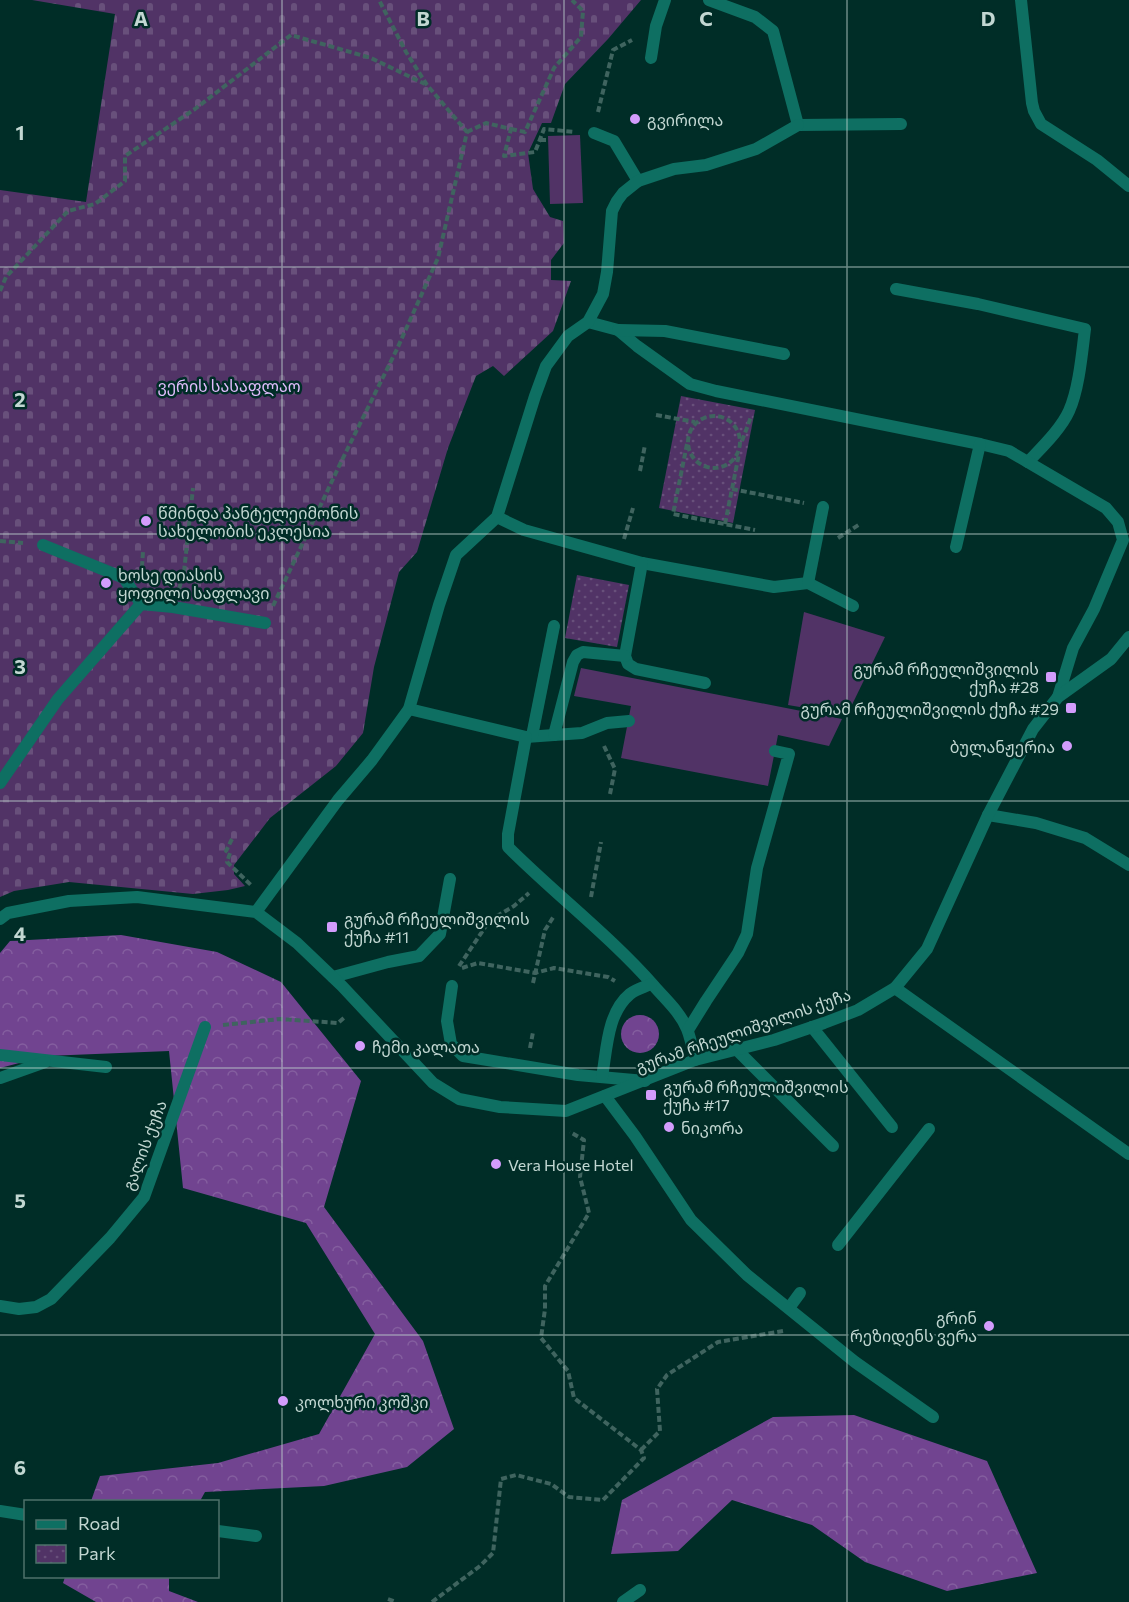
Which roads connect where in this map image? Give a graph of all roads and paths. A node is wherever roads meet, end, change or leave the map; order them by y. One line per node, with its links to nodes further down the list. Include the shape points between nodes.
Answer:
1 (379, 0): 8 (path)
2 (572, 0): 11 (path, via 583,11 581,37 554,68 525,132)
3 (665, 0): 6 (street)
4 (709, 0): 9 (street, via 755,17 772,32)
5 (1021, 0): 17 (street, via 1032,103 1041,124)
6 (656, 26): 7 (street); 13 (path, via 613,50)
7 (651, 58)
8 (428, 85): 12 (path); 19 (path, via 371,58 291,35 195,109 125,156 125,182 95,204 68,211 6,277)
9 (798, 124): 10 (street); 16 (street, via 756,149)
10 (901, 124)
11 (511, 129): 12 (path, via 486,123); 14 (path, via 504,156 535,152)
12 (467, 132): 47 (path, via 438,258)
13 (594, 134): 14 (path, via 544,129); 16 (street, via 614,141)
14 (540, 140): 15 (path)
15 (548, 140)
16 (638, 181): 20 (street, via 623,193 612,211 603,294)
17 (1129, 186)
18 (896, 289): 30 (street, via 1085,328 1069,412)
19 (0, 291)
20 (588, 322): 21 (street); 36 (street, via 568,336 546,366)
21 (618, 330): 22 (street, via 664,331); 23 (street, via 690,384)
22 (783, 354)
23 (755, 399): 27 (street); 29 (path)
24 (656, 415): 25 (path)
25 (696, 422): 26 (path); 29 (path, via 706,416 724,417 737,428)
26 (688, 435): 29 (path, via 694,459 709,468 726,466); 37 (path, via 673,514)
27 (980, 444): 30 (street, via 1009,451); 40 (street)
28 (645, 445): 31 (path)
29 (741, 446): 33 (path)
30 (1028, 462): 52 (street, via 1106,508 1118,522 1123,540 1073,648)
31 (640, 471)
32 (193, 488): 46 (path, via 184,572)
33 (732, 489): 34 (path); 37 (path)
34 (823, 507): 43 (street)
35 (633, 508): 41 (path)
36 (497, 517): 41 (street, via 524,530); 53 (street, via 456,555)
37 (725, 524): 38 (path)
38 (755, 530)
39 (43, 545): 44 (street, via 124,578)
40 (956, 547)
41 (619, 557): 42 (street)
42 (642, 563): 43 (street, via 774,587); 50 (street)
43 (808, 583): 45 (street)
44 (141, 604): 46 (street); 59 (street, via 58,699)
45 (853, 606)
46 (173, 607): 47 (street)
47 (265, 623)
48 (554, 627): 57 (street)
49 (1129, 637): 52 (street, გურამ რჩეულიშვილის ქუჩა, via 1111,659)
50 (625, 656): 51 (street, via 636,669); 56 (street, via 583,652 577,655)
51 (705, 683)
52 (1058, 697): 61 (street, გურამ რჩეულიშვილის ქუჩა, via 1034,729)
53 (409, 710): 57 (street); 68 (street)
54 (629, 721): 55 (street)
55 (594, 728): 56 (street); 60 (path, via 615,769)
56 (554, 735): 57 (street)
57 (529, 736): 70 (street, via 508,847)
58 (775, 751): 82 (street, via 789,754 757,868 747,934)
59 (0, 783)
60 (610, 794)
61 (988, 814): 64 (street, via 1036,822 1085,838); 77 (street, გურამ რჩეულიშვილის ქუჩა, via 927,949)
62 (232, 839): 66 (path, via 226,862 253,888)
63 (601, 842): 70 (path)
64 (1129, 865)
65 (450, 879): 73 (street, via 440,934 419,956)
66 (245, 894)
67 (514, 906): 72 (path, via 490,920 457,969 478,963)
68 (255, 912): 69 (street, გურამ რჩეულიშვილის ქუჩა, via 137,897 69,901); 73 (street, გურამ რჩეულიშვილის ქუჩა, via 297,943)
69 (0, 919)
70 (587, 921): 75 (street)
71 (545, 930): 72 (path)
72 (535, 973): 74 (path); 78 (path, via 554,968 608,977)
73 (333, 977): 91 (street, გურამ რჩეულიშვილის ქუჩა, via 433,1083 459,1099 500,1107 566,1111)
74 (533, 983)
75 (651, 984): 78 (street); 82 (street, via 678,1012)
76 (452, 986): 88 (street, via 447,1021 451,1044 463,1056)
77 (895, 988): 80 (street, გურამ რჩეულიშვილის ქუჩა, via 858,1010); 96 (street)
78 (631, 993): 88 (street, via 611,1025)
79 (338, 1023): 81 (path, via 280,1019)
80 (812, 1027): 83 (street, გურამ რჩეულიშვილის ქუჩა); 92 (street)
81 (205, 1028): 99 (street, გალის ქუჩა, via 144,1197 51,1299 36,1308)
82 (688, 1030): 86 (street)
83 (736, 1049): 86 (street, გურამ რჩეულიშვილის ქუჩა); 95 (street)
84 (0, 1055): 85 (street)
85 (48, 1060): 87 (street); 89 (street)
86 (695, 1060): 90 (street, გურამ რჩეულიშვილის ქუჩა)
87 (106, 1067)
88 (602, 1077): 90 (street)
89 (0, 1078)
90 (645, 1081): 91 (street, გურამ რჩეულიშვილის ქუჩა)
91 (605, 1096): 100 (street, via 691,1220 747,1275)
92 (892, 1127)
93 (928, 1129): 97 (street)
94 (570, 1132): 103 (path, via 584,1140 580,1177 589,1213 545,1286 541,1338 568,1371 574,1398)
95 (833, 1146)
96 (1129, 1154)
97 (838, 1245)
98 (800, 1293): 100 (street)
99 (0, 1306)
100 (789, 1308): 102 (street, via 855,1362)
101 (787, 1331): 103 (path, via 718,1342 667,1375 657,1389 660,1431)
102 (933, 1417)
103 (641, 1450): 111 (path, via 644,1458 603,1500 569,1497 551,1484 516,1475 501,1479 493,1553)
104 (0, 1511): 105 (street)
105 (24, 1515)
106 (219, 1531): 107 (street)
107 (256, 1536)
108 (640, 1590): 112 (street)
109 (388, 1599): 110 (path)
110 (396, 1602)
111 (432, 1602)
112 (623, 1602)

